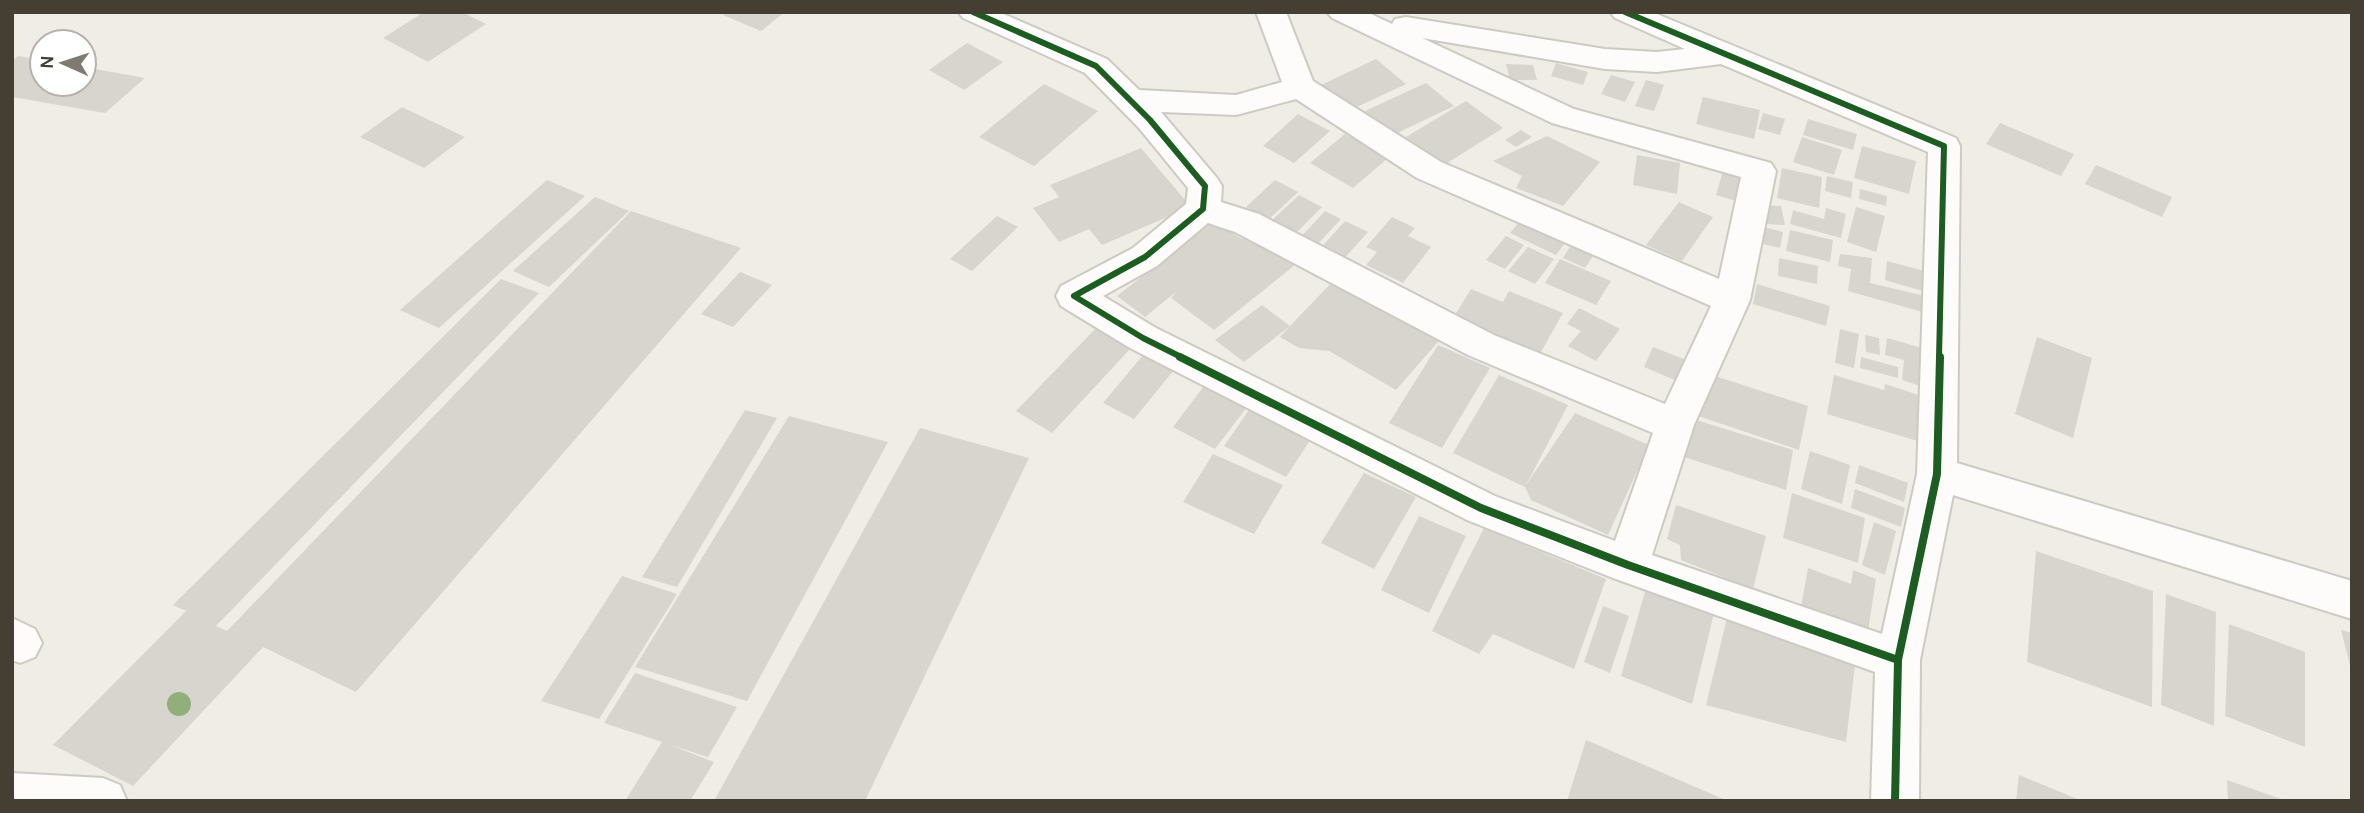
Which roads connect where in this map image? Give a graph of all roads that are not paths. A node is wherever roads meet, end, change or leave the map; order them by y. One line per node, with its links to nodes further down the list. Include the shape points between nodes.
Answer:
1 (972, 12): 7 (street, via 1096,66)
2 (1272, 12): 6 (street)
3 (1625, 12): 5 (street)
4 (1350, 15): 5 (street, via 1605,59 1657,62); 9 (street, via 1563,116 1759,171)
5 (1724, 54): 11 (street, via 1944,146)
6 (1300, 87): 7 (street, via 1236,105); 9 (street, via 1429,170)
7 (1129, 100): 8 (street, via 1205,186)
8 (1203, 209): 10 (street, via 1247,223 1481,345); 12 (street, via 1145,257 1074,296 1143,338 1481,508)
9 (1732, 300): 10 (street)
10 (1675, 425): 12 (street)
11 (1937, 474): 13 (street); 14 (street)
12 (1628, 565): 14 (street)
13 (2352, 600)
14 (1898, 660): 17 (street)
15 (12, 796): 16 (street)
16 (103, 801)
17 (1895, 801)

